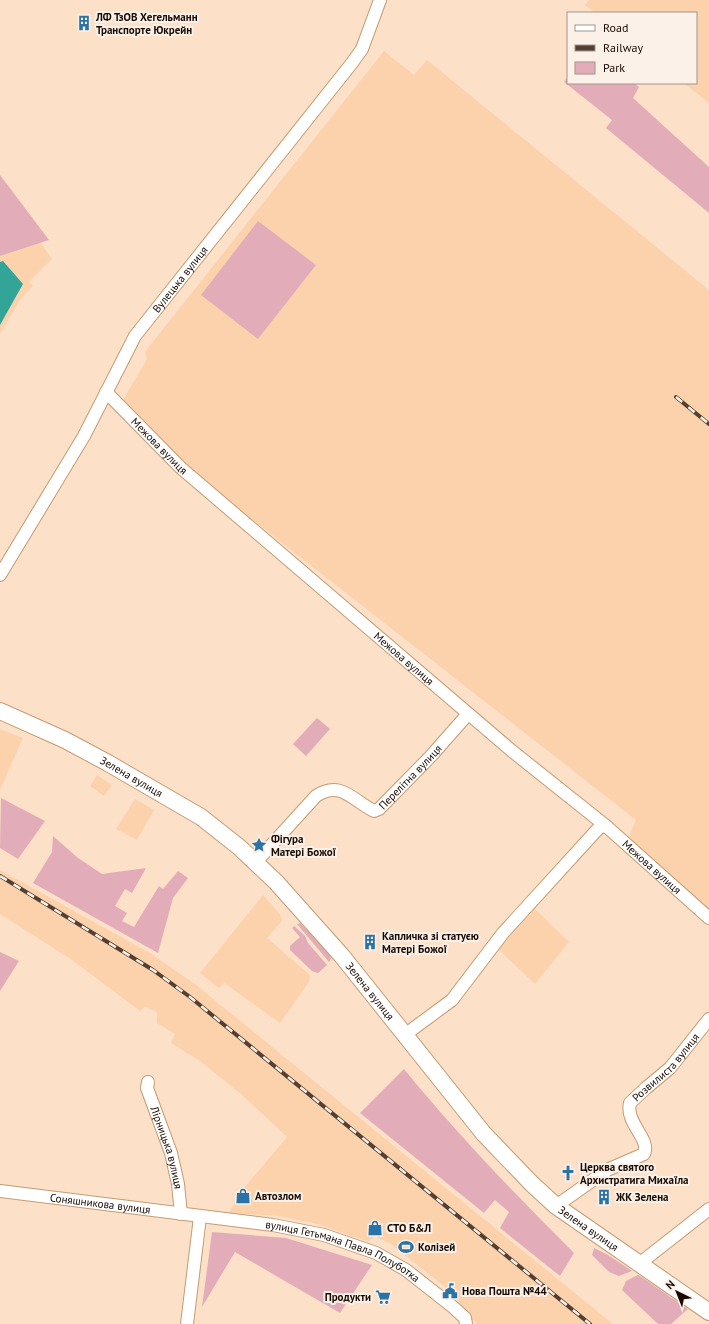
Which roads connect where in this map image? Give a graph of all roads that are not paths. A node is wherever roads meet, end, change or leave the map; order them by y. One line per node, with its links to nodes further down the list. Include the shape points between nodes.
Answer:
1 (380, 0): 2 (street, Вулецька вулиця, via 362,49 135,336)
2 (106, 392): 3 (street, Вулецька вулиця, via 84,436); 5 (street, Межова вулиця, via 181,468)
3 (0, 575)
4 (0, 711): 7 (main road, Зелена вулиця, via 71,743 177,803 222,833)
5 (468, 714): 6 (street, Межова вулиця); 7 (street, Перелітна вулиця, via 379,810 374,810 340,790 324,791 316,796)
6 (606, 826): 8 (street, Межова вулиця); 10 (street, via 600,827 593,834 503,932 452,1000)
7 (256, 862): 10 (main road, Зелена вулиця, via 342,956)
8 (709, 918)
9 (709, 1019): 13 (street, Розвилиста вулиця, via 670,1068 630,1103 630,1116 646,1144 644,1154 607,1170)
10 (406, 1034): 13 (main road, Зелена вулиця, via 498,1150)
11 (148, 1082): 15 (street, Лірницька вулиця, via 147,1088 171,1153)
12 (0, 1191): 15 (street, Соняшникова вулиця)
13 (556, 1206): 17 (main road, Зелена вулиця)
14 (709, 1209): 17 (street)
15 (181, 1214): 16 (street, Соняшникова вулиця)
16 (200, 1217): 19 (street); 20 (street, вулиця Гетьмана Павла Полуботка, via 241,1220 297,1229 376,1253 426,1284 465,1318)
17 (639, 1264): 18 (main road, Зелена вулиця)
18 (709, 1312)
19 (186, 1324)
20 (466, 1324)

